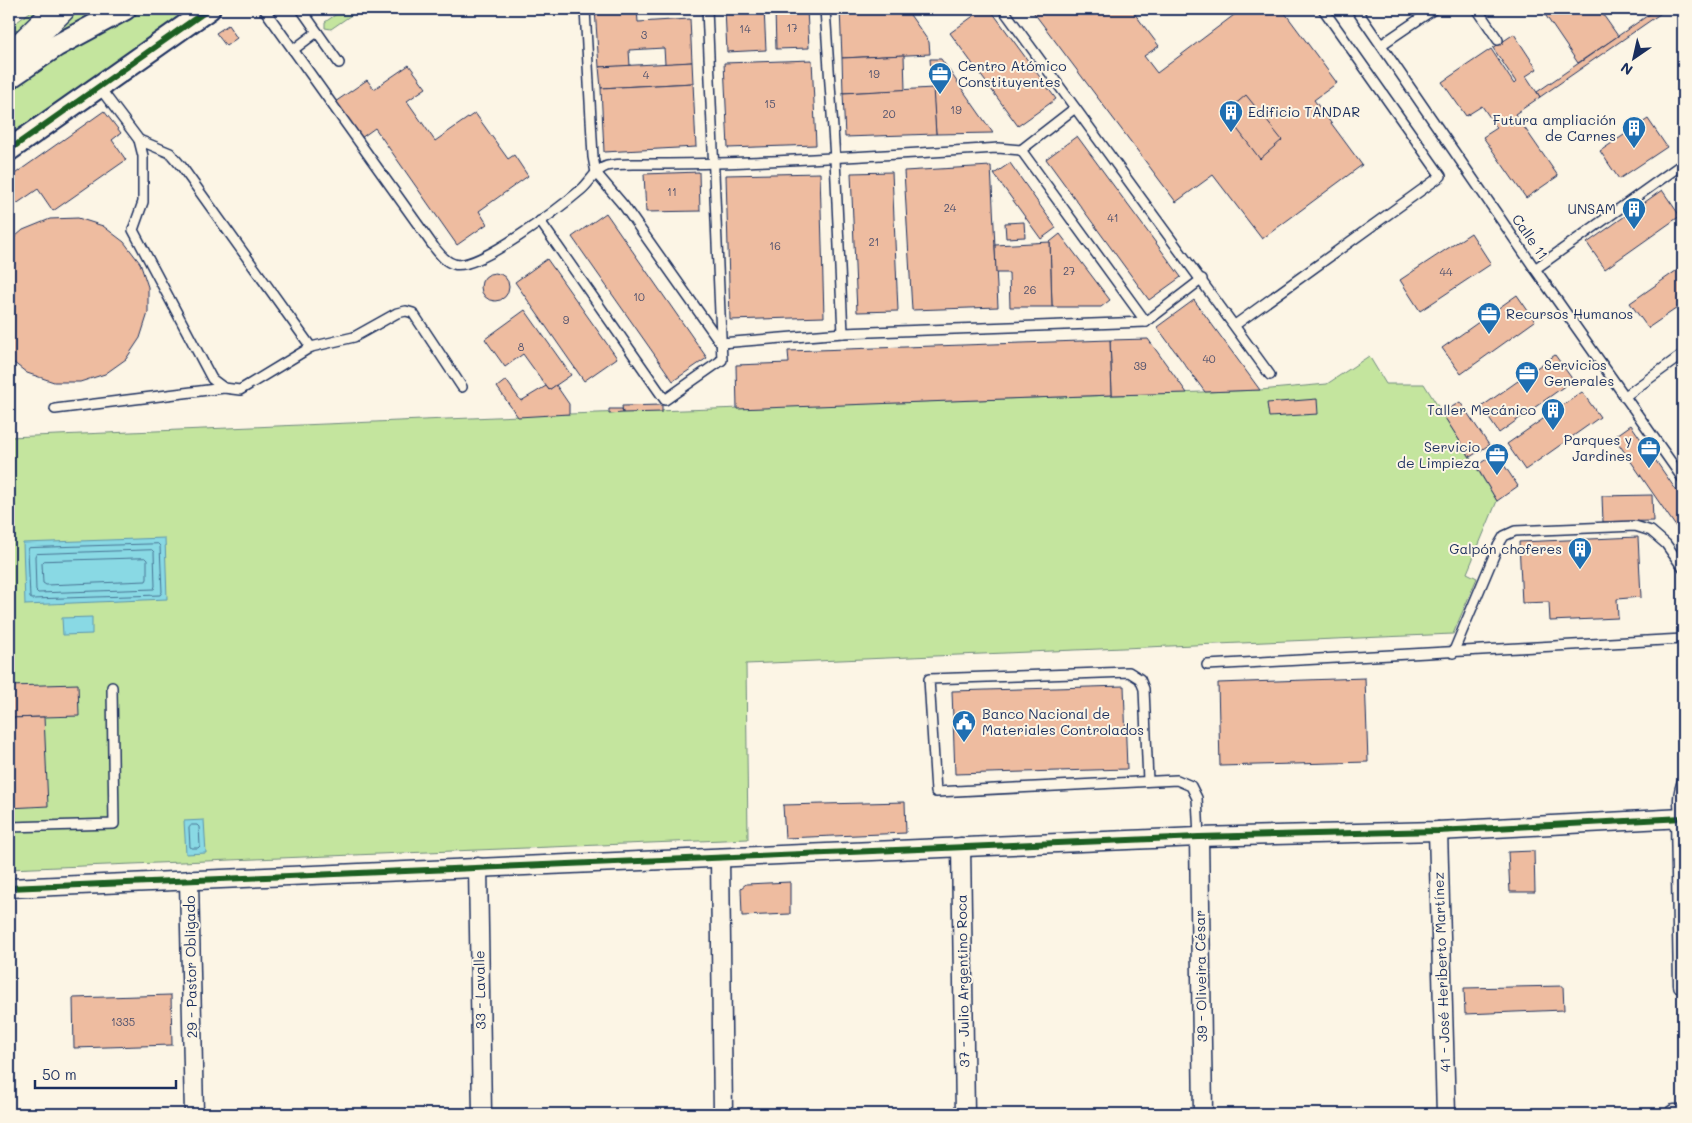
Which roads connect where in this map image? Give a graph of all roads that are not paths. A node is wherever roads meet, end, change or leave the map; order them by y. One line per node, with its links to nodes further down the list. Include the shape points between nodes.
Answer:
1 (60, 9): 18 (highway)
2 (124, 9): 20 (street, via 56,46)
3 (208, 9): 21 (street)
4 (264, 9): 17 (lane)
5 (301, 9): 14 (lane)
6 (585, 9): 29 (lane)
7 (707, 9): 27 (lane)
8 (825, 9): 26 (lane)
9 (1003, 9): 22 (lane)
10 (1323, 9): 34 (lane, via 1441,176)
11 (1356, 9): 16 (lane, Calle 11)
12 (1434, 9): 16 (lane)
13 (1477, 9): 15 (lane)
14 (317, 32): 17 (lane); 19 (lane)
15 (1498, 40)
16 (1381, 46): 31 (lane, Calle 11)
17 (293, 50): 30 (lane, via 444,259 465,265 477,261)
18 (9, 60)
19 (339, 63)
20 (9, 78)
21 (98, 86): 23 (lane); 24 (street)
22 (1075, 108): 25 (lane); 32 (lane)
23 (139, 140): 37 (lane, via 170,153 182,167); 41 (lane, via 143,156 143,202 133,230 212,379)
24 (9, 150)
25 (1021, 150): 26 (lane, via 998,148); 33 (lane)
26 (835, 159): 27 (lane); 35 (lane)
27 (712, 163): 29 (lane, via 625,164 606,166); 36 (lane)
28 (1678, 167): 31 (lane)
29 (596, 173): 30 (lane, via 570,200); 36 (lane, via 624,206)
30 (540, 220): 36 (lane, via 665,400 722,360)
31 (1535, 269): 42 (lane, Calle 11)
32 (1202, 279): 33 (lane); 34 (lane)
33 (1146, 322): 35 (lane)
34 (1235, 325): 39 (lane)
35 (843, 333): 36 (lane)
36 (721, 343)
37 (311, 347): 40 (lane, via 354,337 397,312 406,311 413,314); 41 (lane, via 240,390)
38 (1683, 354): 42 (lane)
39 (1270, 375)
40 (462, 387)
41 (224, 388): 43 (lane)
42 (1624, 397): 44 (lane, Calle 11)
43 (55, 409)
44 (1683, 479)
45 (1683, 568): 47 (lane, via 1666,544 1651,531 1635,526 1515,531 1504,536 1498,546)
46 (1683, 639): 47 (lane)
47 (1453, 653): 48 (lane)
48 (1207, 665)
49 (112, 687): 53 (lane, via 114,824)
50 (1683, 780): 52 (lane, via 1677,801)
51 (1148, 781): 51 (lane, via 936,792 929,679 1129,672 1140,679 1144,689); 55 (lane, via 1177,780 1191,786 1197,798)
52 (1681, 818): 54 (street); 61 (street)
53 (9, 827)
54 (1438, 831): 55 (street); 67 (street, 41 - José Heriberto Martínez)
55 (1199, 837): 56 (street); 66 (street, 39 - Oliveira César)
56 (962, 847): 57 (street); 65 (street, 37 - Julio Argentino Roca)
57 (720, 858): 58 (street); 64 (street)
58 (478, 867): 59 (street); 63 (street, 33 - Lavalle)
59 (189, 880): 60 (street); 62 (street, 29 - Pastor Obligado)
60 (9, 888)
61 (1683, 985)
62 (194, 1114)
63 (482, 1114)
64 (723, 1114)
65 (965, 1114)
66 (1203, 1114)
67 (1446, 1114)
68 (1674, 1114): 69 (street)
69 (1683, 1114)

